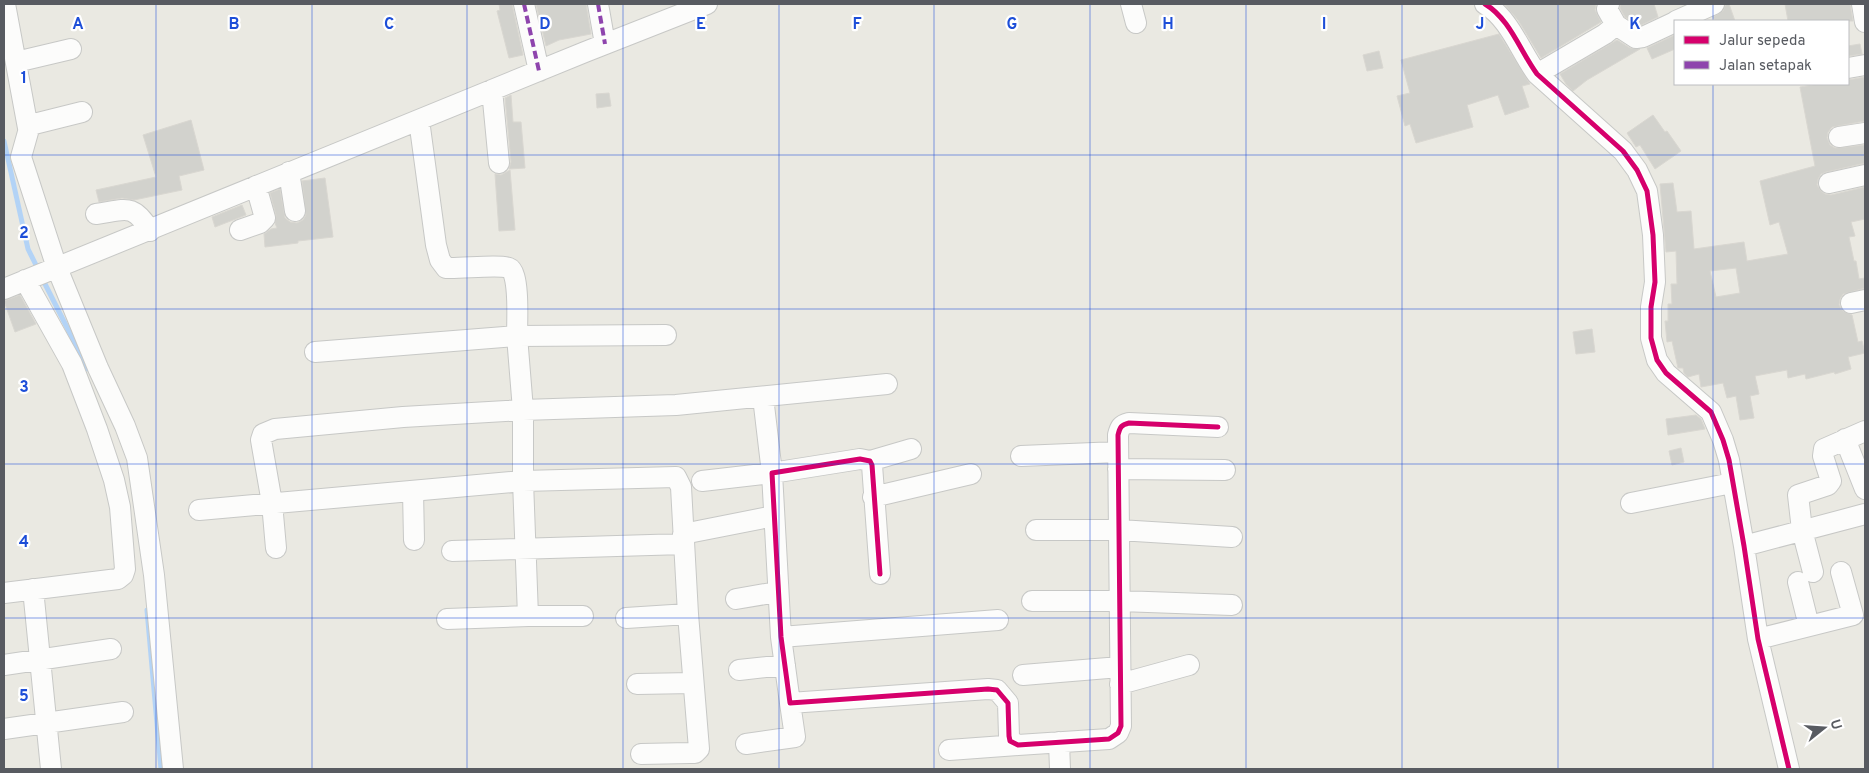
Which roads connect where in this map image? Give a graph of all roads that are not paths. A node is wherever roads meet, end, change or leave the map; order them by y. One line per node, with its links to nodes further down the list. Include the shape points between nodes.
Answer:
1 (5, 4): 17 (street)
2 (524, 4): 20 (street)
3 (598, 4): 15 (street)
4 (707, 4): 15 (street)
5 (1131, 4): 12 (street)
6 (1485, 4): 21 (street, via 1508,27)
7 (1609, 4): 14 (street, via 1607,9)
8 (1714, 4): 10 (street)
9 (1862, 4): 11 (street)
10 (1680, 20)
11 (1865, 22)
12 (1136, 23)
13 (1674, 23): 14 (street, via 1636,38)
14 (1616, 25): 21 (street)
15 (605, 44): 20 (street)
16 (71, 49): 17 (street)
17 (16, 62): 25 (street)
18 (1865, 64): 19 (street)
19 (1849, 68)
20 (539, 70): 22 (street)
21 (1537, 74): 57 (street, via 1623,151 1643,180 1653,235 1656,282 1651,306 1651,338 1657,360 1666,373 1711,412 1723,440)
22 (492, 90): 24 (street); 28 (street)
23 (82, 112): 25 (street, via 34,123)
24 (419, 120): 29 (street); 40 (street, via 440,260 446,268 510,268 516,282)
25 (28, 128): 37 (street, via 21,157)
26 (1865, 133): 27 (street)
27 (1839, 138)
28 (499, 163)
29 (289, 172): 32 (street); 33 (street)
30 (1865, 175): 31 (street)
31 (1829, 183)
32 (256, 186): 35 (street, via 265,218); 36 (street)
33 (295, 211)
34 (96, 214): 36 (street, via 134,211)
35 (240, 230)
36 (150, 231): 37 (street)
37 (40, 274): 38 (street); 78 (street, via 114,480 120,508 125,569 118,579); 114 (street, via 98,368 137,458 154,576)
38 (4, 289)
39 (666, 335): 40 (street)
40 (517, 336): 41 (street); 44 (street)
41 (315, 352)
42 (887, 384): 43 (street)
43 (763, 397): 44 (street, via 676,405); 53 (street)
44 (524, 410): 55 (street); 61 (street, via 403,417 268,431 261,440)
45 (1218, 427): 51 (street, via 1123,424 1118,435)
46 (1865, 431): 47 (street)
47 (1845, 439): 58 (street); 68 (street, via 1824,449 1831,481 1828,485 1798,495)
48 (912, 449): 50 (street)
49 (1021, 456): 51 (street)
50 (870, 461): 53 (street, via 860,459); 60 (street)
51 (1118, 461): 52 (street); 67 (street)
52 (1225, 470)
53 (772, 473): 56 (street); 65 (street)
54 (971, 474): 60 (street)
55 (522, 481): 59 (street); 70 (street, via 676,477 681,487); 74 (street)
56 (702, 481)
57 (1732, 483): 62 (street); 72 (street)
58 (1865, 489)
59 (413, 491): 61 (street); 71 (street)
60 (873, 497): 77 (street)
61 (272, 503): 63 (street); 73 (street)
62 (1631, 503)
63 (199, 510)
64 (1865, 514): 68 (street)
65 (774, 516): 70 (street); 79 (street)
66 (1036, 530): 67 (street)
67 (1119, 530): 69 (street); 83 (street)
68 (1802, 530): 72 (street); 91 (street)
69 (1232, 537)
70 (683, 539): 74 (street); 85 (street)
71 (414, 540)
72 (1744, 546): 93 (street)
73 (276, 548)
74 (525, 549): 75 (street); 86 (street)
75 (452, 551)
76 (1841, 572): 91 (street, via 1854,615)
77 (880, 574)
78 (33, 589): 80 (street); 95 (street)
79 (777, 592): 81 (street); 92 (street)
80 (4, 593)
81 (736, 598)
82 (1032, 601): 83 (street)
83 (1120, 601): 84 (street); 101 (street)
84 (1232, 605)
85 (688, 614): 88 (street); 102 (street)
86 (528, 616): 87 (street); 89 (street)
87 (583, 616)
88 (626, 618)
89 (447, 619)
90 (998, 620): 92 (street)
91 (1809, 626): 93 (street)
92 (781, 637): 97 (street)
93 (1758, 639): 116 (street)
94 (112, 649): 95 (street)
95 (40, 660): 96 (street); 106 (street)
96 (4, 665)
97 (785, 665): 99 (street); 104 (street)
98 (1189, 665): 101 (street)
99 (739, 670)
100 (1023, 675): 101 (street)
101 (1120, 675): 108 (street, via 1121,726 1118,733 1109,739)
102 (693, 682): 103 (street); 112 (street, via 699,749 696,753)
103 (636, 684)
104 (790, 703): 109 (street, via 795,737); 110 (street, via 997,690 1008,703 1010,741)
105 (123, 712): 106 (street)
106 (47, 724): 107 (street); 113 (street)
107 (4, 729)
108 (1059, 742): 110 (street); 115 (street)
109 (746, 744)
110 (1018, 745): 111 (street)
111 (949, 750)
112 (640, 754)
113 (51, 769)
114 (173, 769)
115 (1060, 769)
116 (1789, 769)

